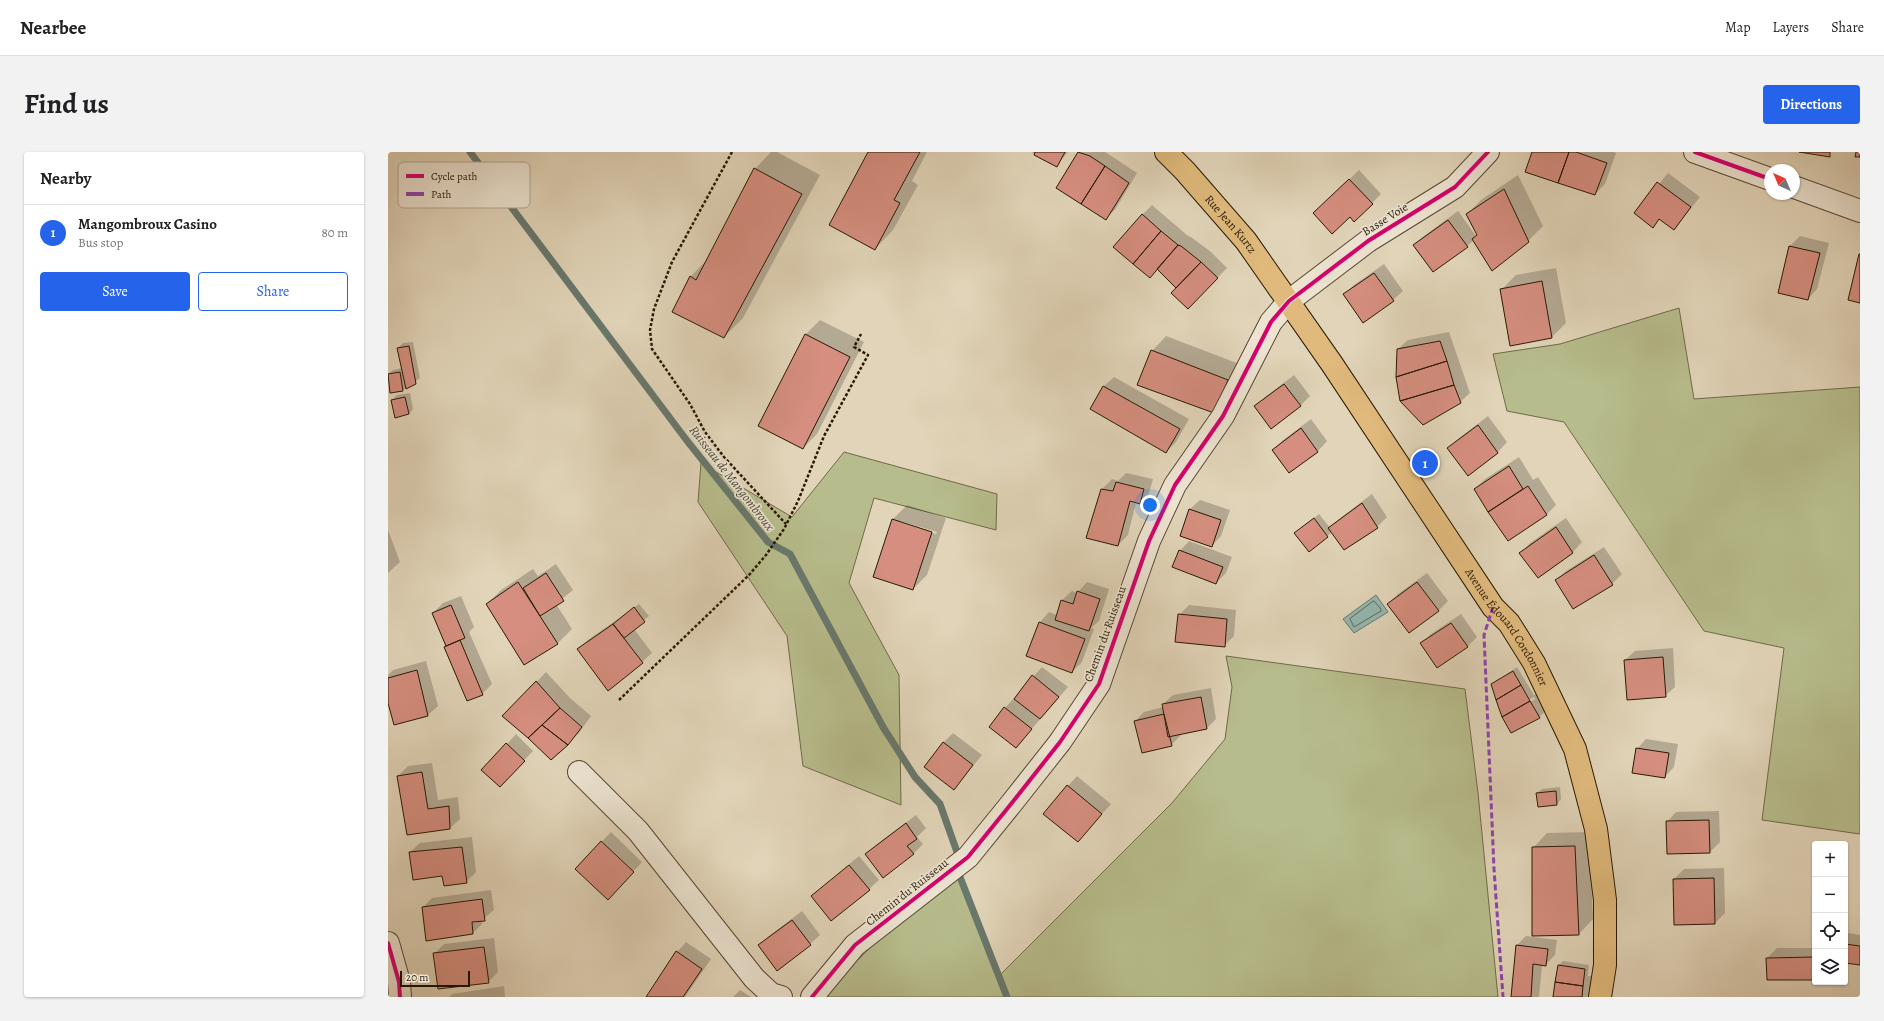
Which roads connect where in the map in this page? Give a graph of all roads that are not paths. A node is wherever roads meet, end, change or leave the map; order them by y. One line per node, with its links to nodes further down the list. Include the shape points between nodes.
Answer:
1 (1166, 152): 7 (main road, Rue Jean Kurtz, via 1246,241)
2 (1488, 152): 7 (street, Basse Voie, via 1455,187 1368,242)
3 (1695, 152): 4 (street)
4 (1764, 177)
5 (1800, 189): 6 (street)
6 (1860, 211)
7 (1289, 301): 12 (street, Chemin du Ruisseau, via 1271,322 1223,416 1175,485 1149,541 1099,684 1064,735 968,857 855,945); 13 (main road, Avenue Édouard Cordonnier, via 1492,607 1508,624 1534,663 1575,749 1596,828 1605,900 1605,965)
8 (579, 772): 11 (street, via 638,831 754,978 771,994)
9 (388, 942): 10 (street, via 399,982)
10 (400, 997)
11 (781, 997)
12 (812, 997)
13 (1600, 997)

